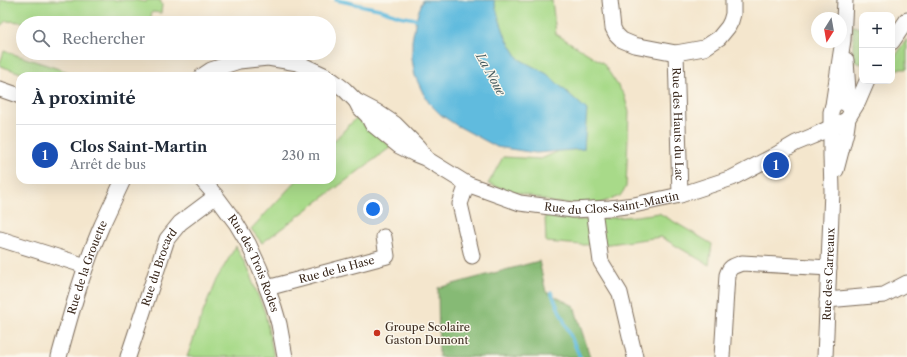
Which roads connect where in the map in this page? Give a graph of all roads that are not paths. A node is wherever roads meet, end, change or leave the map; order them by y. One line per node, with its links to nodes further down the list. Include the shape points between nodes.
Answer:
1 (610, 0): 9 (street, Rue des Hauts du Lac, via 613,28 622,40 634,45)
2 (733, 0): 9 (street, Rue des Hauts du Lac, via 731,21 720,38 704,48)
3 (845, 0): 4 (street, Rue des Carreaux)
4 (845, 12)
5 (907, 20): 6 (street)
6 (895, 38)
7 (844, 48): 21 (street, Rue des Carreaux)
8 (845, 48): 12 (street, Rue des Carreaux)
9 (676, 53): 29 (street, Rue des Hauts du Lac)
10 (249, 60): 13 (street)
11 (280, 60): 14 (street, via 298,63)
12 (846, 66): 15 (street); 21 (street, Rue des Carreaux)
13 (208, 72)
14 (317, 72)
15 (859, 73)
16 (336, 83): 27 (street, Rue du Clos-Saint-Martin, via 356,100 372,124 399,146 425,158)
17 (861, 84): 21 (street, Rue du Clos-Saint-Martin)
18 (866, 84): 21 (street, Rue du Clos-Saint-Martin, via 858,102)
19 (0, 89): 20 (street)
20 (16, 95)
21 (841, 112): 22 (street, Rue du Clos-Saint-Martin); 23 (street, Rue du Clos-Saint-Martin); 24 (street, Rue des Carreaux); 28 (street, Rue des Carreaux, via 846,132)
22 (813, 136): 23 (street, Rue du Clos-Saint-Martin); 24 (street, via 821,137)
23 (796, 143): 29 (street, Rue du Clos-Saint-Martin, via 732,178)
24 (831, 145): 28 (street, Rue des Carreaux)
25 (121, 184): 35 (street, Rue de la Grouette)
26 (206, 184): 30 (street, Rue des Trois Rodes)
27 (467, 184): 31 (street, Rue du Clos-Saint-Martin, via 520,203 574,210); 34 (street, via 460,204)
28 (832, 191): 36 (street, Rue des Carreaux)
29 (680, 195): 31 (street, Rue du Clos-Saint-Martin, via 634,205)
30 (216, 196): 38 (street, Rue des Trois Rodes, via 248,243); 41 (street, Rue du Brocard, via 180,223 167,239)
31 (594, 209): 43 (street, via 601,262 620,293)
32 (384, 237): 38 (street, Rue de la Hase, via 387,256)
33 (0, 239): 35 (street)
34 (472, 256)
35 (86, 266): 40 (street, Rue de la Grouette)
36 (829, 268): 39 (street, Rue des Carreaux); 44 (street, via 742,263 733,266 727,275)
37 (907, 283): 39 (street, via 884,295)
38 (267, 288): 42 (street, Rue des Trois Rodes, via 279,324)
39 (827, 300): 45 (street, Rue des Carreaux)
40 (59, 357)
41 (128, 357)
42 (285, 357)
43 (635, 357)
44 (722, 357)
45 (825, 357)

